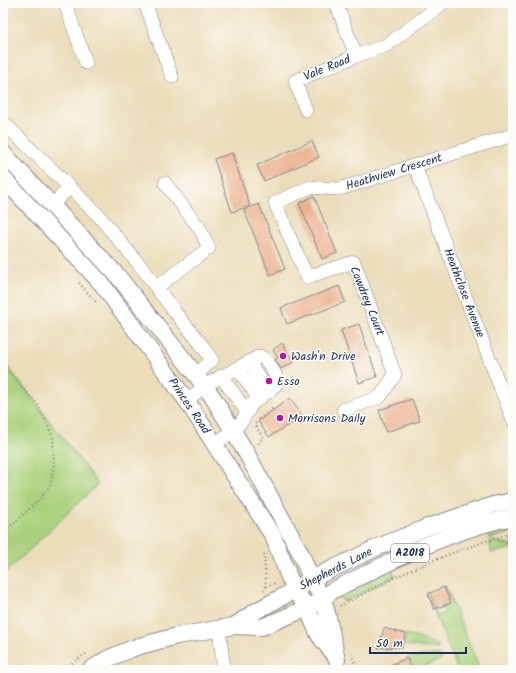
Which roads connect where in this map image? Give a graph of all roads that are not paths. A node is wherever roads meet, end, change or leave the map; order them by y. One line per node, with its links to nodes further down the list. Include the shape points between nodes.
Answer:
1 (65, 3): 6 (street)
2 (145, 3): 7 (street)
3 (336, 3): 5 (street, Vale Road)
4 (443, 3): 5 (street, via 387,45)
5 (356, 56): 8 (street, Vale Road, via 295,81)
6 (86, 63)
7 (172, 77)
8 (306, 110)
9 (3, 122): 15 (street, Princes Road)
10 (513, 135): 12 (street, Heathview Crescent)
11 (3, 153): 17 (main road, Princes Road)
12 (415, 166): 16 (street, Heathview Crescent, via 339,189 310,187); 26 (street, Heathclose Avenue)
13 (3, 178): 23 (main road, Princes Road, via 102,284)
14 (165, 183): 18 (street, via 200,229 209,248)
15 (70, 187): 17 (street); 18 (street, Princes Road, via 98,215)
16 (275, 203): 24 (street, Cowdrey Court, via 307,277 354,262 395,375 380,397)
17 (52, 205): 21 (main road, Princes Road, via 117,275)
18 (157, 287): 21 (street, Princes Road, via 212,360)
19 (237, 368): 20 (street); 22 (street, via 253,390); 22 (street, via 249,362)
20 (222, 376): 21 (street); 25 (street)
21 (200, 380): 23 (street); 27 (main road, Princes Road)
22 (263, 396): 25 (street, via 252,404)
23 (187, 401): 28 (main road, Princes Road)
24 (343, 410)
25 (247, 412): 27 (street)
26 (513, 420)
27 (233, 431): 28 (street); 30 (main road, Princes Road, via 301,554)
28 (215, 444): 31 (main road, Princes Road, via 273,536)
29 (513, 506): 30 (main road, Shepherds Lane / A2018, via 493,506 428,527); 32 (main road, Shepherds Lane / A2018, via 476,527 428,544 332,591)
30 (310, 579): 31 (main road, Shepherds Lane / A2018); 32 (main road, Princes Road)
31 (295, 590): 33 (main road, Princes Road); 34 (main road, Shepherds Lane / A2018)
32 (323, 599): 33 (main road, Shepherds Lane / A2018); 35 (main road, Princes Road)
33 (308, 608): 34 (main road, Shepherds Lane / A2018, via 262,627); 35 (main road, Princes Road, via 319,635)
34 (226, 627): 36 (main road, Shepherds Lane / A2018, via 136,646); 37 (street)
35 (340, 665)
36 (90, 670)
37 (224, 670)

